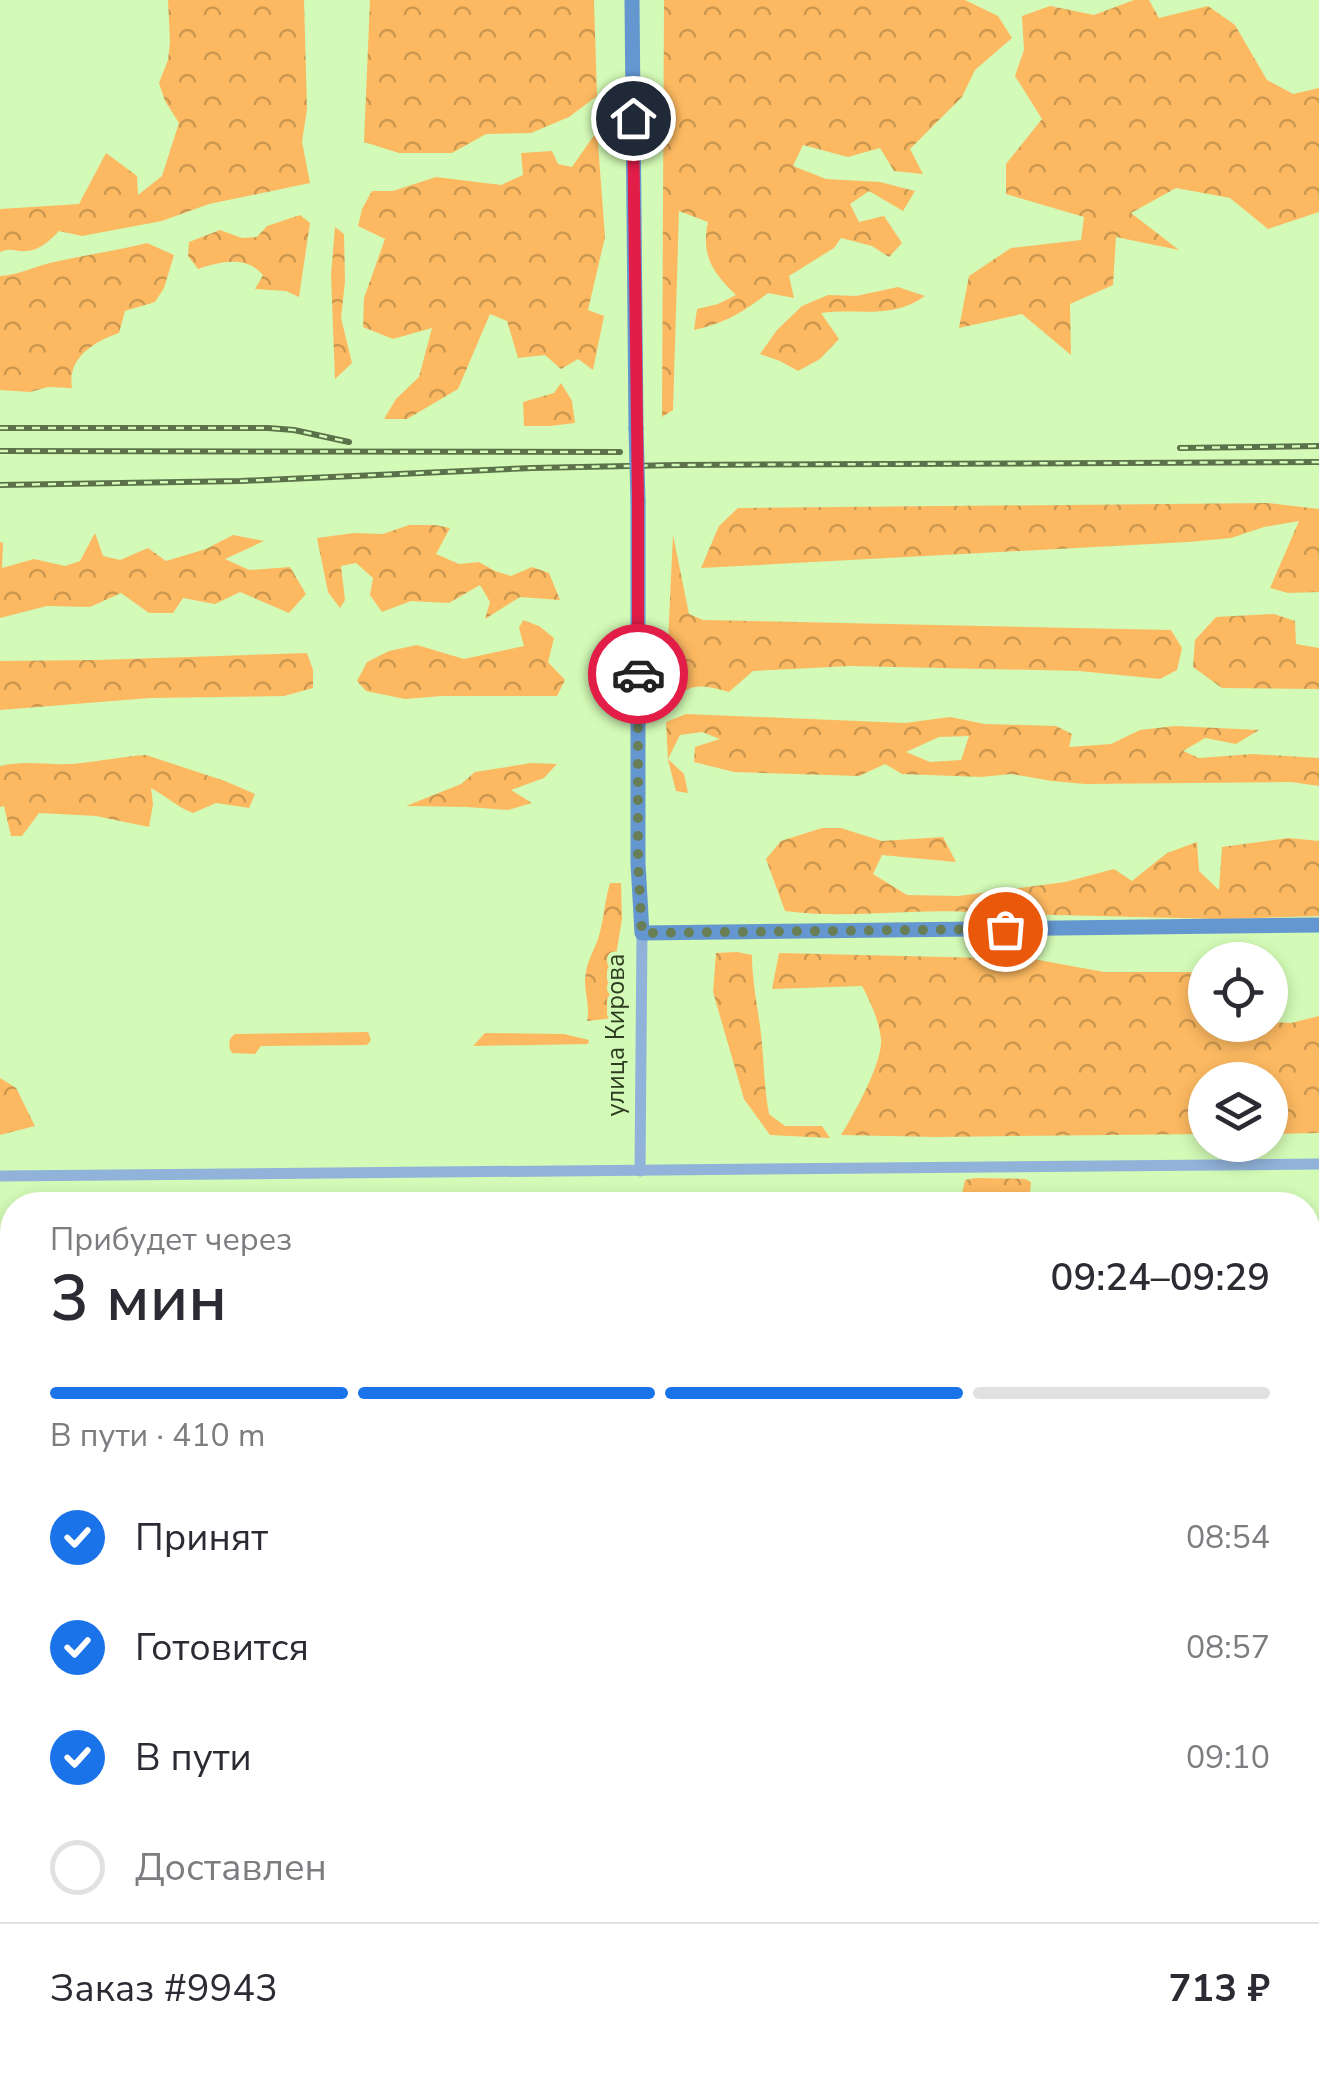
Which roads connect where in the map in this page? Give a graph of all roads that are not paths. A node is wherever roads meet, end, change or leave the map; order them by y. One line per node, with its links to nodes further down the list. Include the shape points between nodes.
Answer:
1 (632, 0): 3 (street, улица Кирова, bridge)
2 (1319, 925): 3 (street)
3 (642, 933): 5 (street, улица Кирова)
4 (1319, 1164): 5 (street)
5 (640, 1171): 6 (street)
6 (0, 1176)

